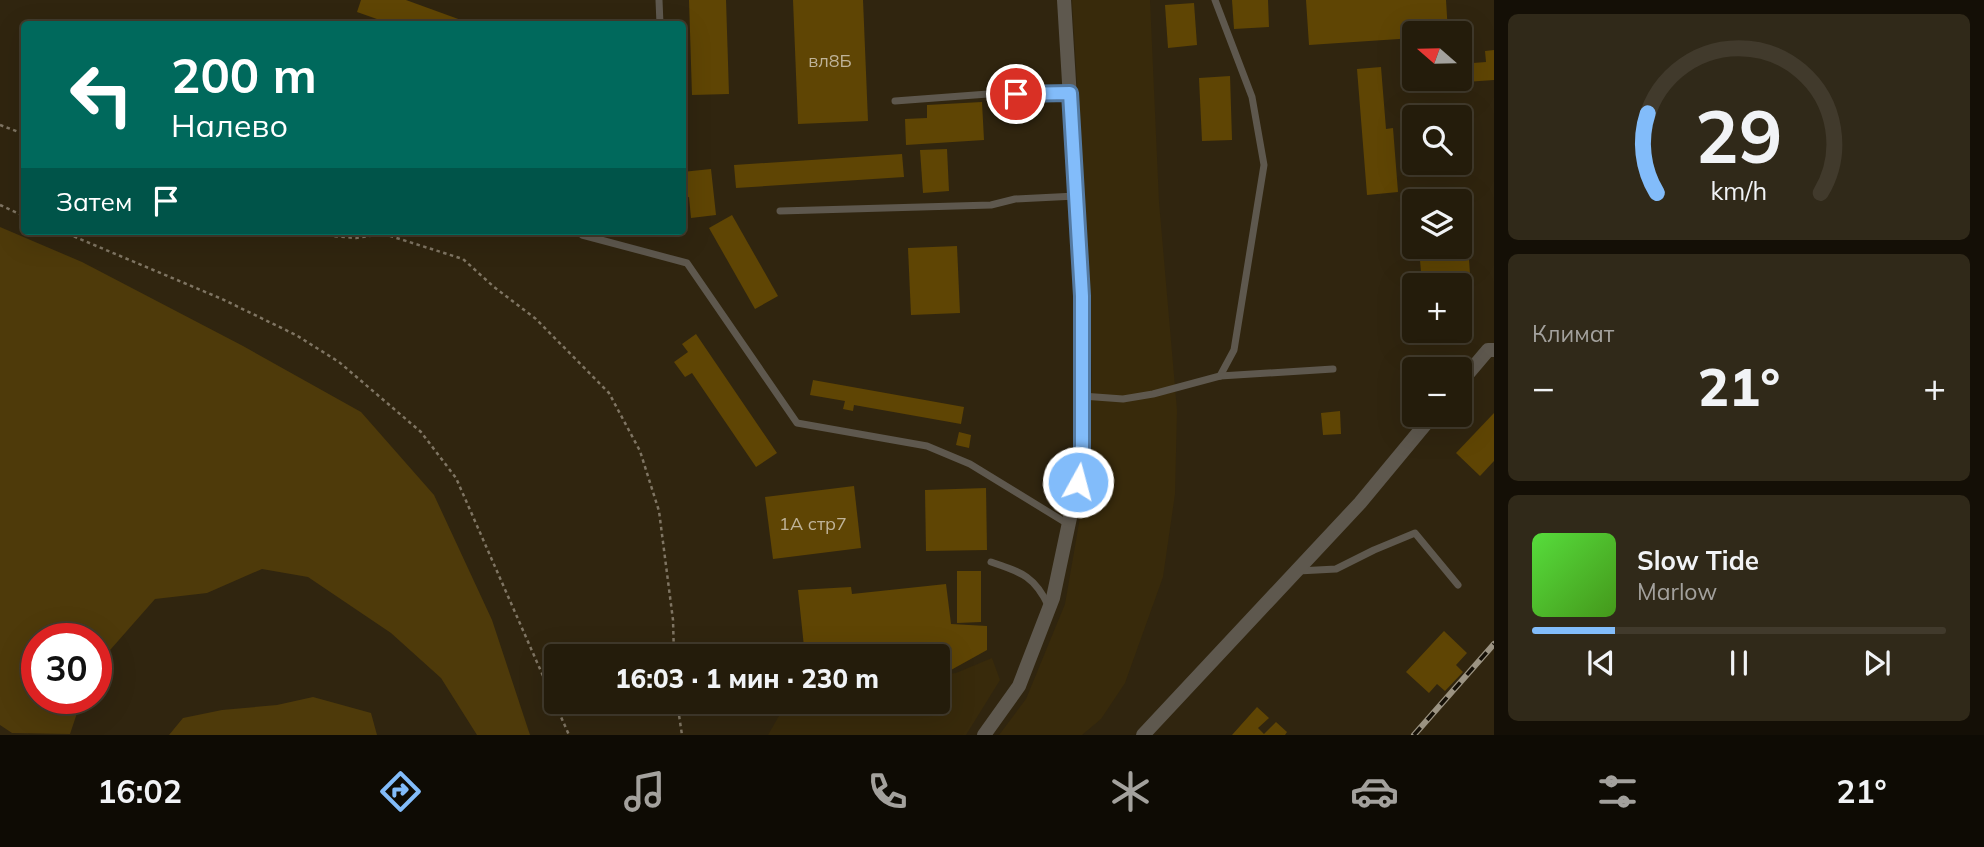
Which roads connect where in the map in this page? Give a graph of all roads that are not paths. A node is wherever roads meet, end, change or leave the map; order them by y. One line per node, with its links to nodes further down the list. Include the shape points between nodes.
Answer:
1 (659, 0): 4 (lane)
2 (1064, 0): 5 (street)
3 (1215, 0): 13 (lane, via 1252,97 1264,165 1234,350)
4 (660, 21)
5 (1070, 93): 6 (lane); 7 (street)
6 (895, 101)
7 (1076, 196): 8 (lane, via 1015,198 990,205); 14 (street)
8 (780, 211)
9 (586, 235): 16 (lane, via 687,263 797,423 927,446 970,464)
10 (1494, 350): 12 (street, via 1488,350)
11 (1333, 369): 13 (lane)
12 (1472, 369)
13 (1220, 376): 14 (lane, via 1124,399)
14 (1082, 396): 16 (street, via 1082,461)
15 (1423, 427): 18 (street)
16 (1069, 525): 20 (street)
17 (991, 562): 20 (lane, via 1017,570 1041,588)
18 (1296, 571): 19 (lane, via 1336,569 1415,533); 22 (street)
19 (1458, 584)
20 (1050, 607): 21 (street, via 1019,686)
21 (984, 735)
22 (1143, 735)

